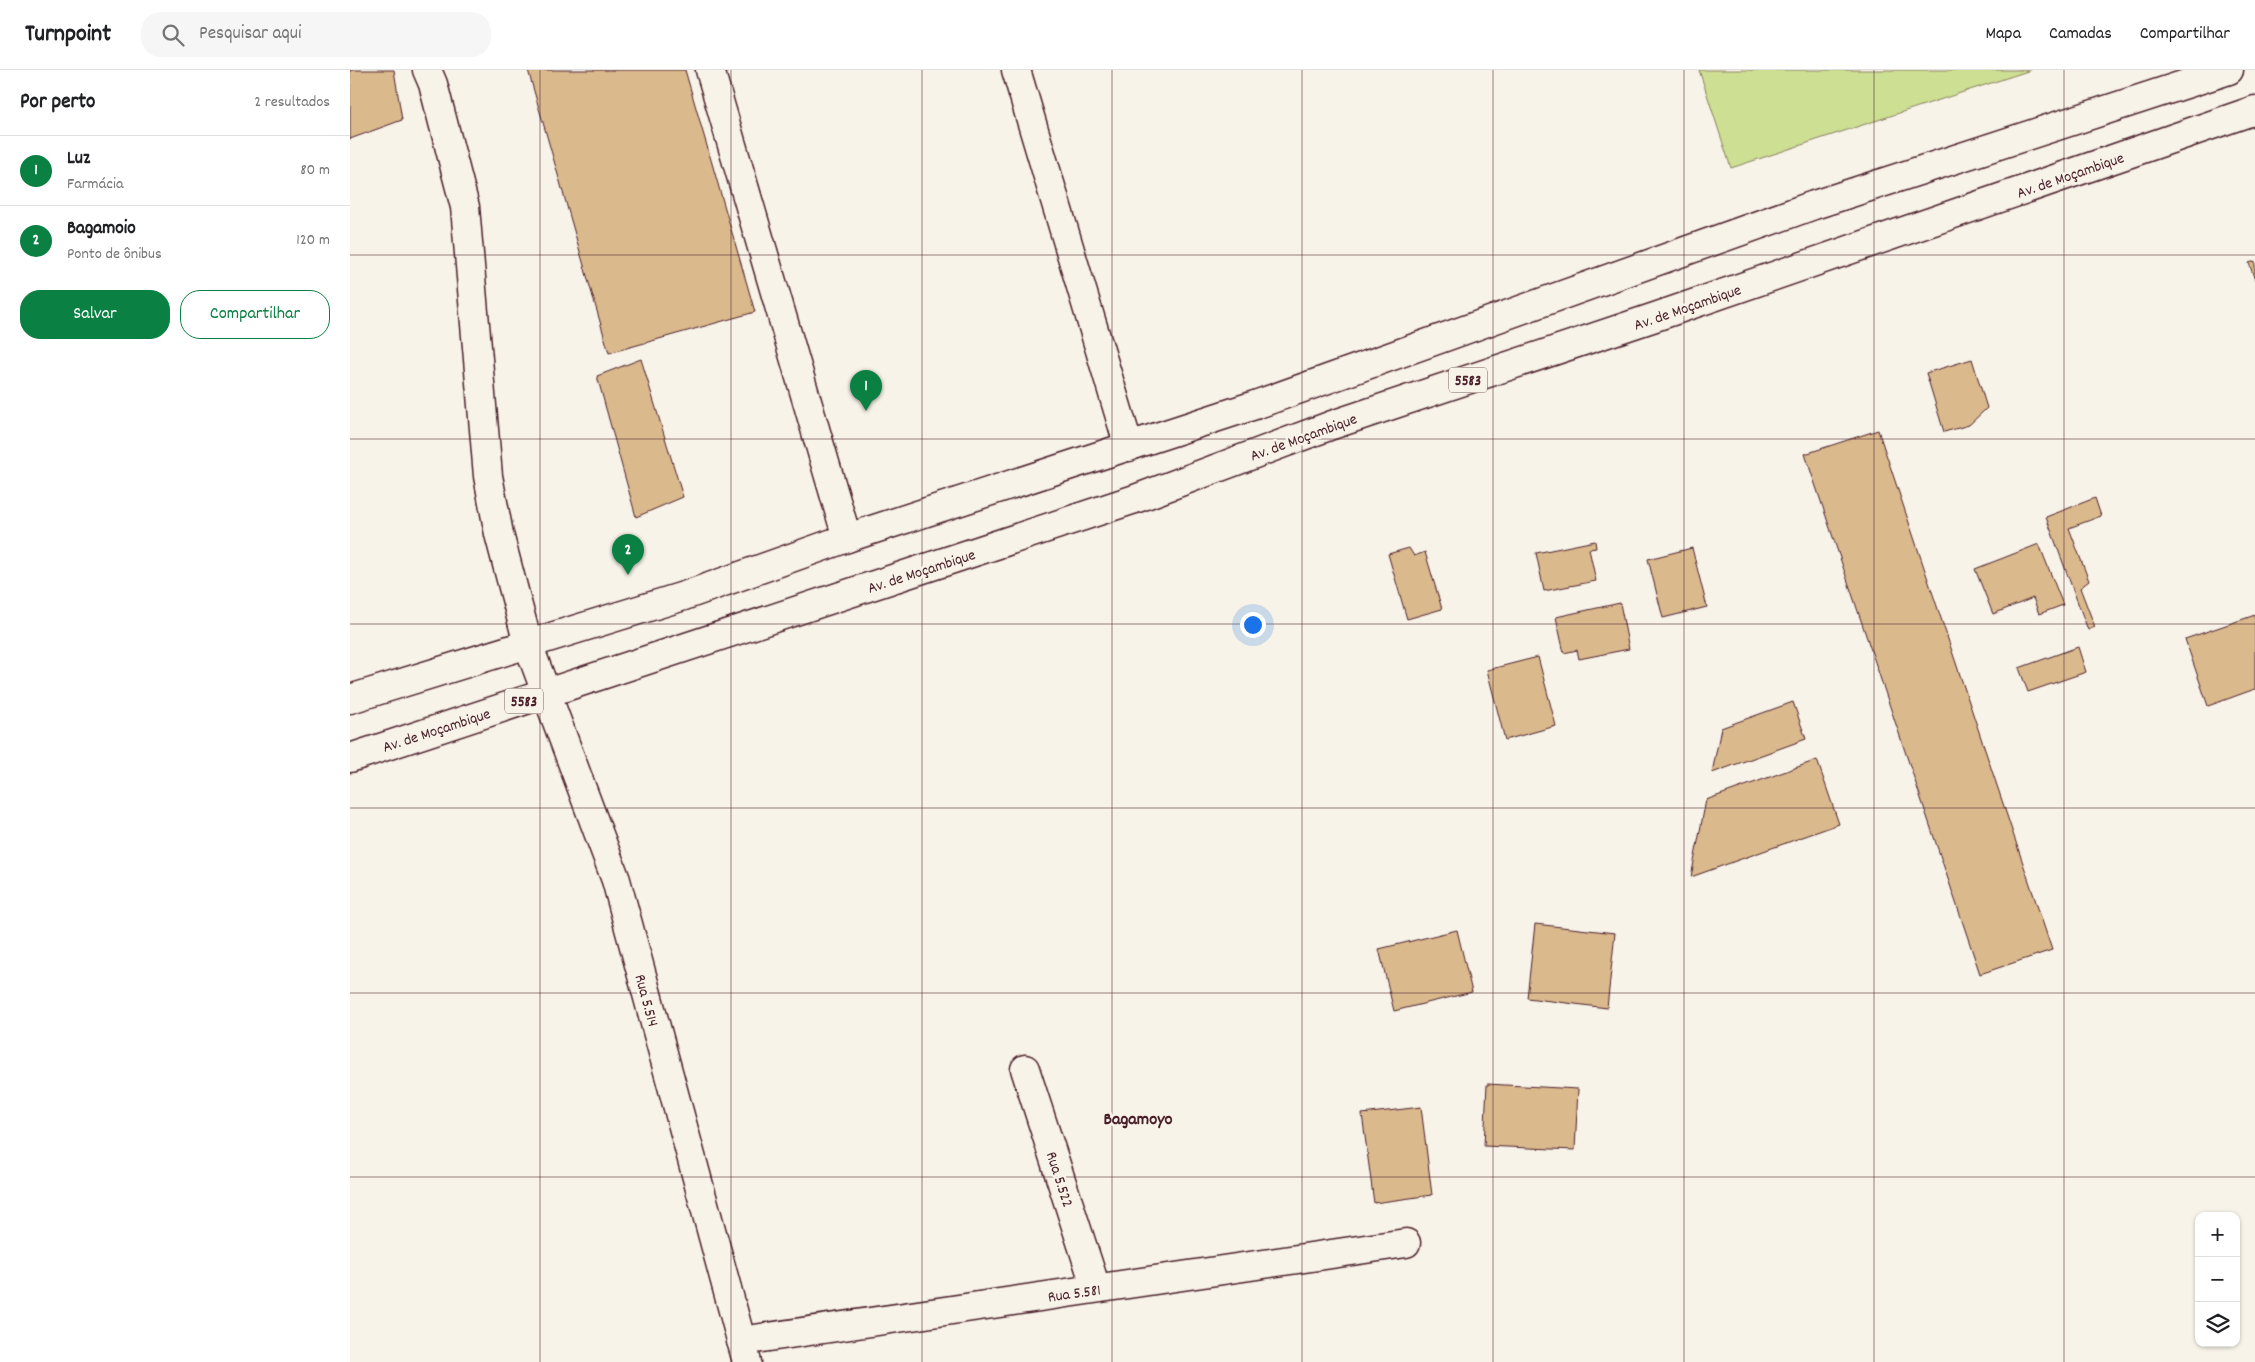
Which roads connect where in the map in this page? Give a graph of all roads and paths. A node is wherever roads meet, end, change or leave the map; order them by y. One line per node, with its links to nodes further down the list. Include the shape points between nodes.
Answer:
1 (427, 70): 8 (main road, Rua 5.514, via 465,207 488,476 499,534)
2 (710, 70): 7 (main road)
3 (1016, 70): 6 (main road)
4 (2229, 70): 6 (main road, via 1814,205 1264,402)
5 (2255, 110): 9 (main road, Av. de Moçambique / 5583, via 1332,425 1135,499)
6 (1129, 447): 7 (main road)
7 (847, 538): 8 (main road, via 684,596)
8 (528, 644): 9 (main road, Rua 5.514); 10 (main road)
9 (547, 693): 11 (main road, Av. de Moçambique / 5583); 15 (main road, Rua 5.514, via 616,880)
10 (362, 696)
11 (358, 755)
12 (1025, 1069): 14 (main road, Rua 5.522)
13 (1406, 1243): 14 (main road, Rua 5.581)
14 (1096, 1288): 15 (main road, Rua 5.581)
15 (744, 1351)

